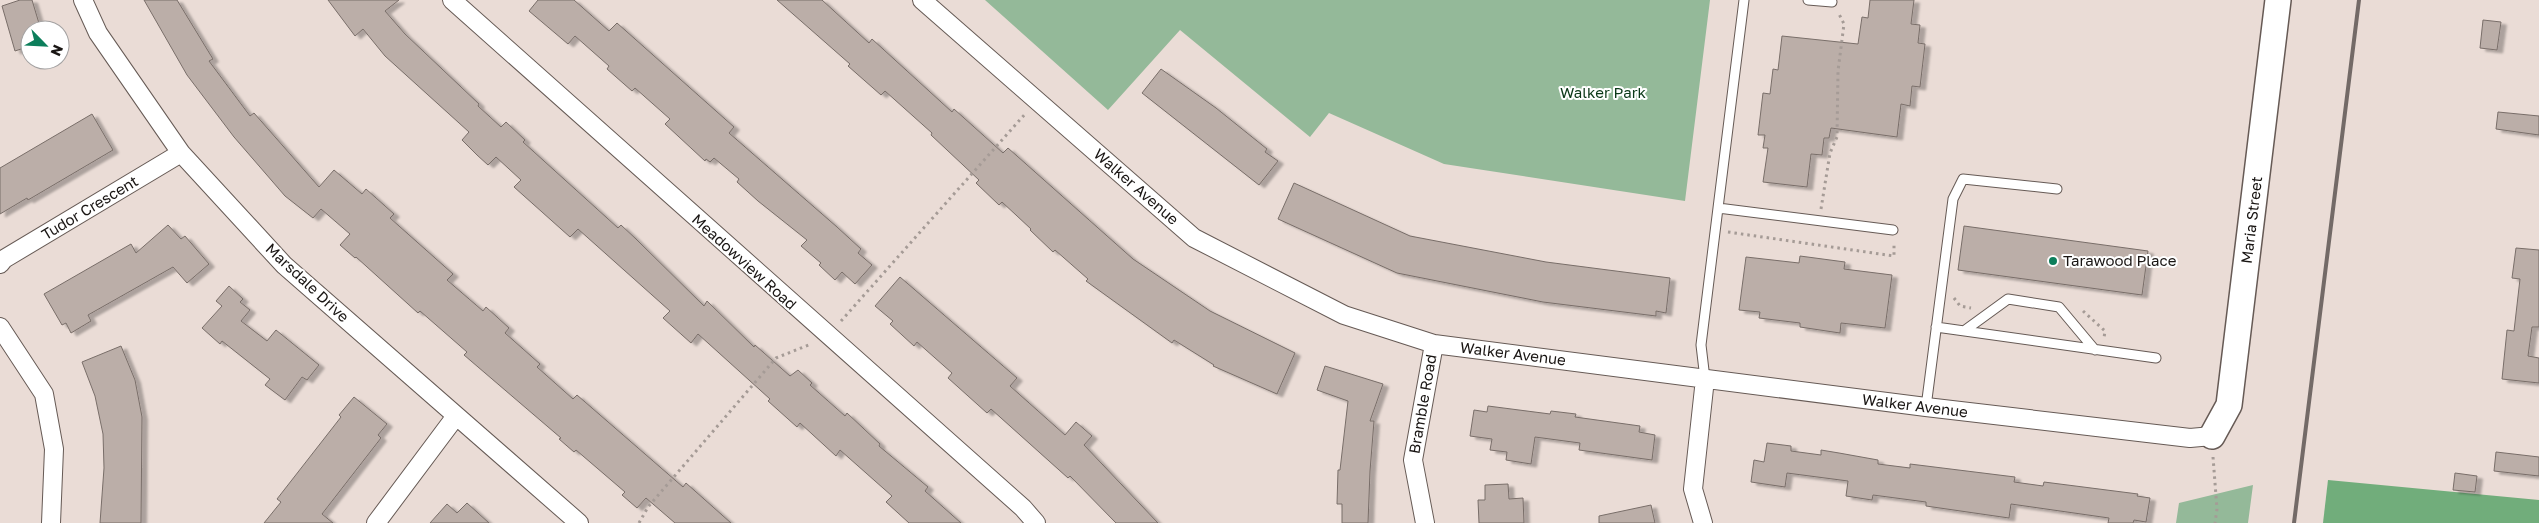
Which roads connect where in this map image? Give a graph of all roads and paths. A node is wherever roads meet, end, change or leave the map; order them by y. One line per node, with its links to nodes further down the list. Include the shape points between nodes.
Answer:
1 (83, 0): 9 (street, Marsdale Drive, via 98,33)
2 (452, 0): 22 (street, Meadowview Road)
3 (922, 0): 8 (street, Walker Avenue)
4 (1744, 0): 11 (lane)
5 (1808, 0): 7 (lane)
6 (2278, 0): 29 (street, Maria Street, via 2229,405)
7 (1832, 2): 12 (path, via 1844,24 1838,71 1837,137 1830,153)
8 (1036, 102): 22 (path); 23 (street, Walker Avenue, via 1194,238 1344,314)
9 (181, 153): 15 (street, Tudor Crescent); 28 (street, Marsdale Drive, via 284,265)
10 (2057, 189): 20 (lane, via 1963,179 1953,199)
11 (1718, 208): 12 (lane); 13 (lane)
12 (1819, 222): 14 (lane)
13 (1715, 230): 14 (path, via 1894,256); 26 (lane, via 1701,345)
14 (1893, 230)
15 (0, 264)
16 (1951, 294): 18 (path, via 1960,306)
17 (2078, 306): 24 (path, via 2105,332)
18 (1974, 309)
19 (0, 327): 30 (street, via 44,394 54,449)
20 (1936, 327): 21 (lane); 27 (lane)
21 (1964, 331): 24 (lane); 24 (lane, via 2008,299 2059,306)
22 (828, 336): 33 (path, via 776,358 648,507); 34 (street, Meadowview Road)
23 (1434, 344): 26 (street, Walker Avenue); 35 (street, Bramble Road, via 1412,460)
24 (2099, 350): 25 (lane)
25 (2156, 358)
26 (1705, 379): 27 (street, Walker Avenue); 36 (street, via 1693,488)
27 (1926, 408): 29 (street, Walker Avenue, via 2190,438)
28 (456, 416): 31 (street); 32 (street, Marsdale Drive)
29 (2212, 436): 37 (path)
30 (51, 523)
31 (376, 523)
32 (579, 523)
33 (639, 523)
34 (1036, 523)
35 (1425, 523)
36 (1703, 523)
37 (2215, 523)

